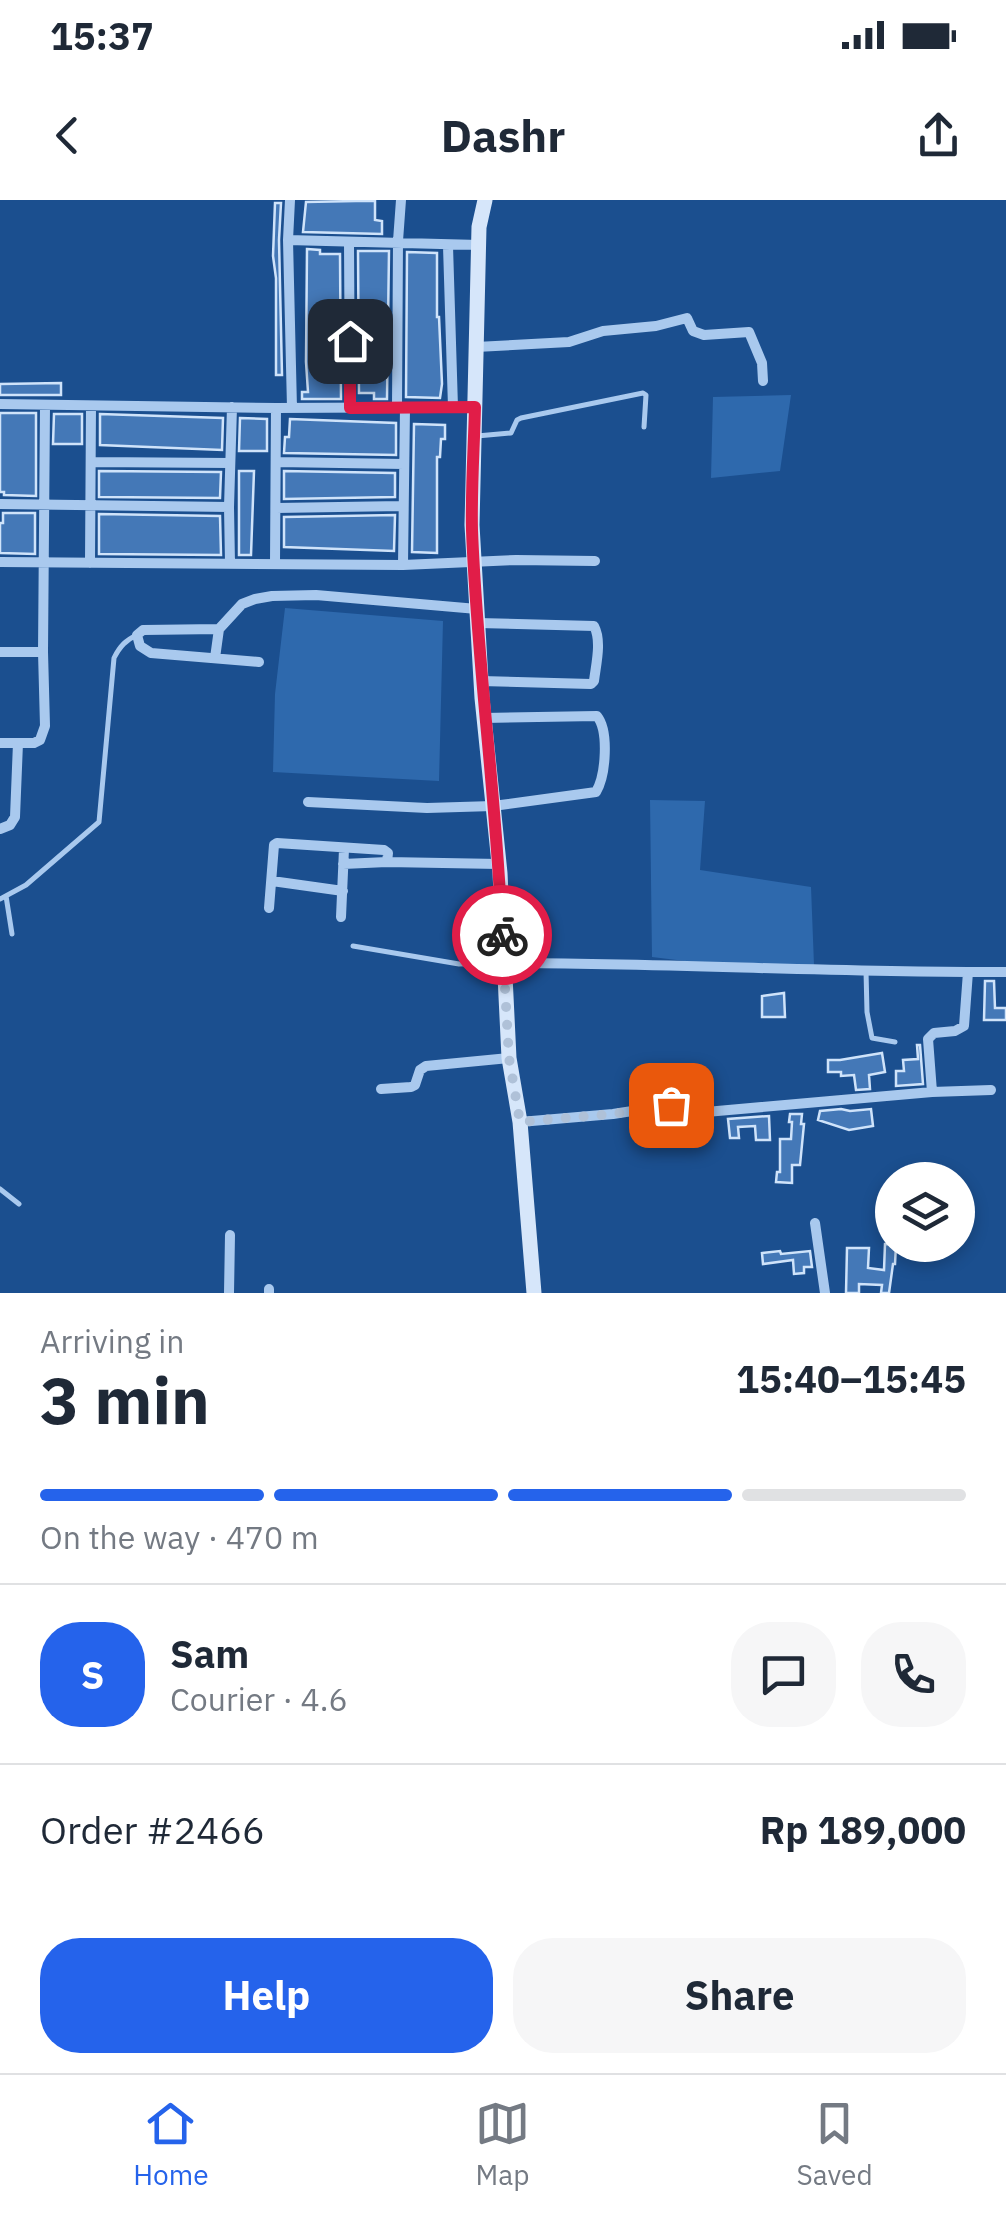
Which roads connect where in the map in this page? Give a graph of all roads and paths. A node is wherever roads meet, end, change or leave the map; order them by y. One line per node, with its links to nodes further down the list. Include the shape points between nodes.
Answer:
1 (290, 200): 4 (street)
2 (401, 200): 6 (street)
3 (485, 200): 7 (street)
4 (288, 240): 5 (street); 18 (street)
5 (349, 242): 6 (street); 19 (street)
6 (398, 242): 8 (street); 20 (street)
7 (479, 245): 8 (street); 9 (street)
8 (448, 246): 14 (street)
9 (476, 347): 10 (street, via 570,342 687,318 704,335 748,332); 16 (street)
10 (763, 381)
11 (0, 404): 12 (street)
12 (45, 406): 13 (street); 28 (street)
13 (91, 406): 15 (street); 23 (street)
14 (453, 406): 16 (street); 20 (street)
15 (232, 407): 17 (street); 25 (street)
16 (475, 407): 22 (street)
17 (276, 408): 18 (street); 24 (street)
18 (292, 408): 19 (street)
19 (350, 408): 20 (street)
20 (401, 408): 26 (street)
21 (644, 427): 22 (lane, via 643,393 521,418 511,433)
22 (474, 436): 38 (street)
23 (91, 462): 25 (street); 29 (street)
24 (277, 462): 26 (street); 32 (street)
25 (230, 463): 31 (street)
26 (404, 464): 30 (street)
27 (0, 504): 28 (street)
28 (44, 505): 29 (street); 34 (street)
29 (91, 506): 31 (street); 36 (street)
30 (402, 506): 32 (street); 40 (street)
31 (229, 507): 39 (street)
32 (276, 508): 37 (street)
33 (0, 562): 34 (street)
34 (44, 562): 36 (street); 45 (street)
35 (595, 562): 38 (street)
36 (90, 563): 39 (street)
37 (275, 563): 39 (street); 40 (street)
38 (474, 563): 40 (street); 41 (street)
39 (230, 564)
40 (403, 565)
41 (478, 617): 42 (street, via 272,596 242,604); 48 (street); 48 (street, via 598,630 590,684)
42 (219, 629): 43 (street); 46 (street)
43 (138, 635): 46 (street, via 151,653); 61 (lane, via 114,658 98,825)
44 (0, 652): 45 (street)
45 (43, 652): 50 (street, via 45,726 40,740)
46 (215, 658): 47 (street)
47 (259, 662)
48 (481, 681): 49 (street)
49 (484, 718): 53 (street); 53 (street, via 596,716 604,727 604,772 596,792)
50 (18, 743): 51 (street); 54 (street, via 15,817)
51 (0, 744)
52 (308, 802): 53 (street)
53 (492, 806): 58 (street)
54 (0, 829)
55 (344, 849): 56 (street, via 384,850); 57 (street); 59 (street, via 275,844)
56 (387, 862): 57 (street); 58 (street)
57 (344, 864): 60 (street)
58 (499, 864): 66 (street)
59 (272, 881): 60 (street); 62 (street)
60 (343, 892): 63 (street)
61 (3, 898): 64 (lane)
62 (268, 908)
63 (341, 917)
64 (12, 934)
65 (353, 946): 66 (lane, via 459,964)
66 (504, 962): 67 (street); 71 (street)
67 (866, 971): 68 (street); 70 (lane, via 872,1038)
68 (968, 972): 69 (street); 74 (street, via 964,1026 928,1040)
69 (1006, 972)
70 (895, 1042)
71 (509, 1058): 72 (street, via 426,1066 411,1088); 75 (street)
72 (381, 1090)
73 (991, 1090): 74 (street)
74 (932, 1092): 75 (street, via 706,1112 671,1105)
75 (520, 1122): 81 (street)
76 (0, 1189): 77 (lane)
77 (19, 1204)
78 (815, 1223): 82 (street)
79 (230, 1235): 80 (street)
80 (229, 1293)
81 (534, 1293)
82 (825, 1293)

